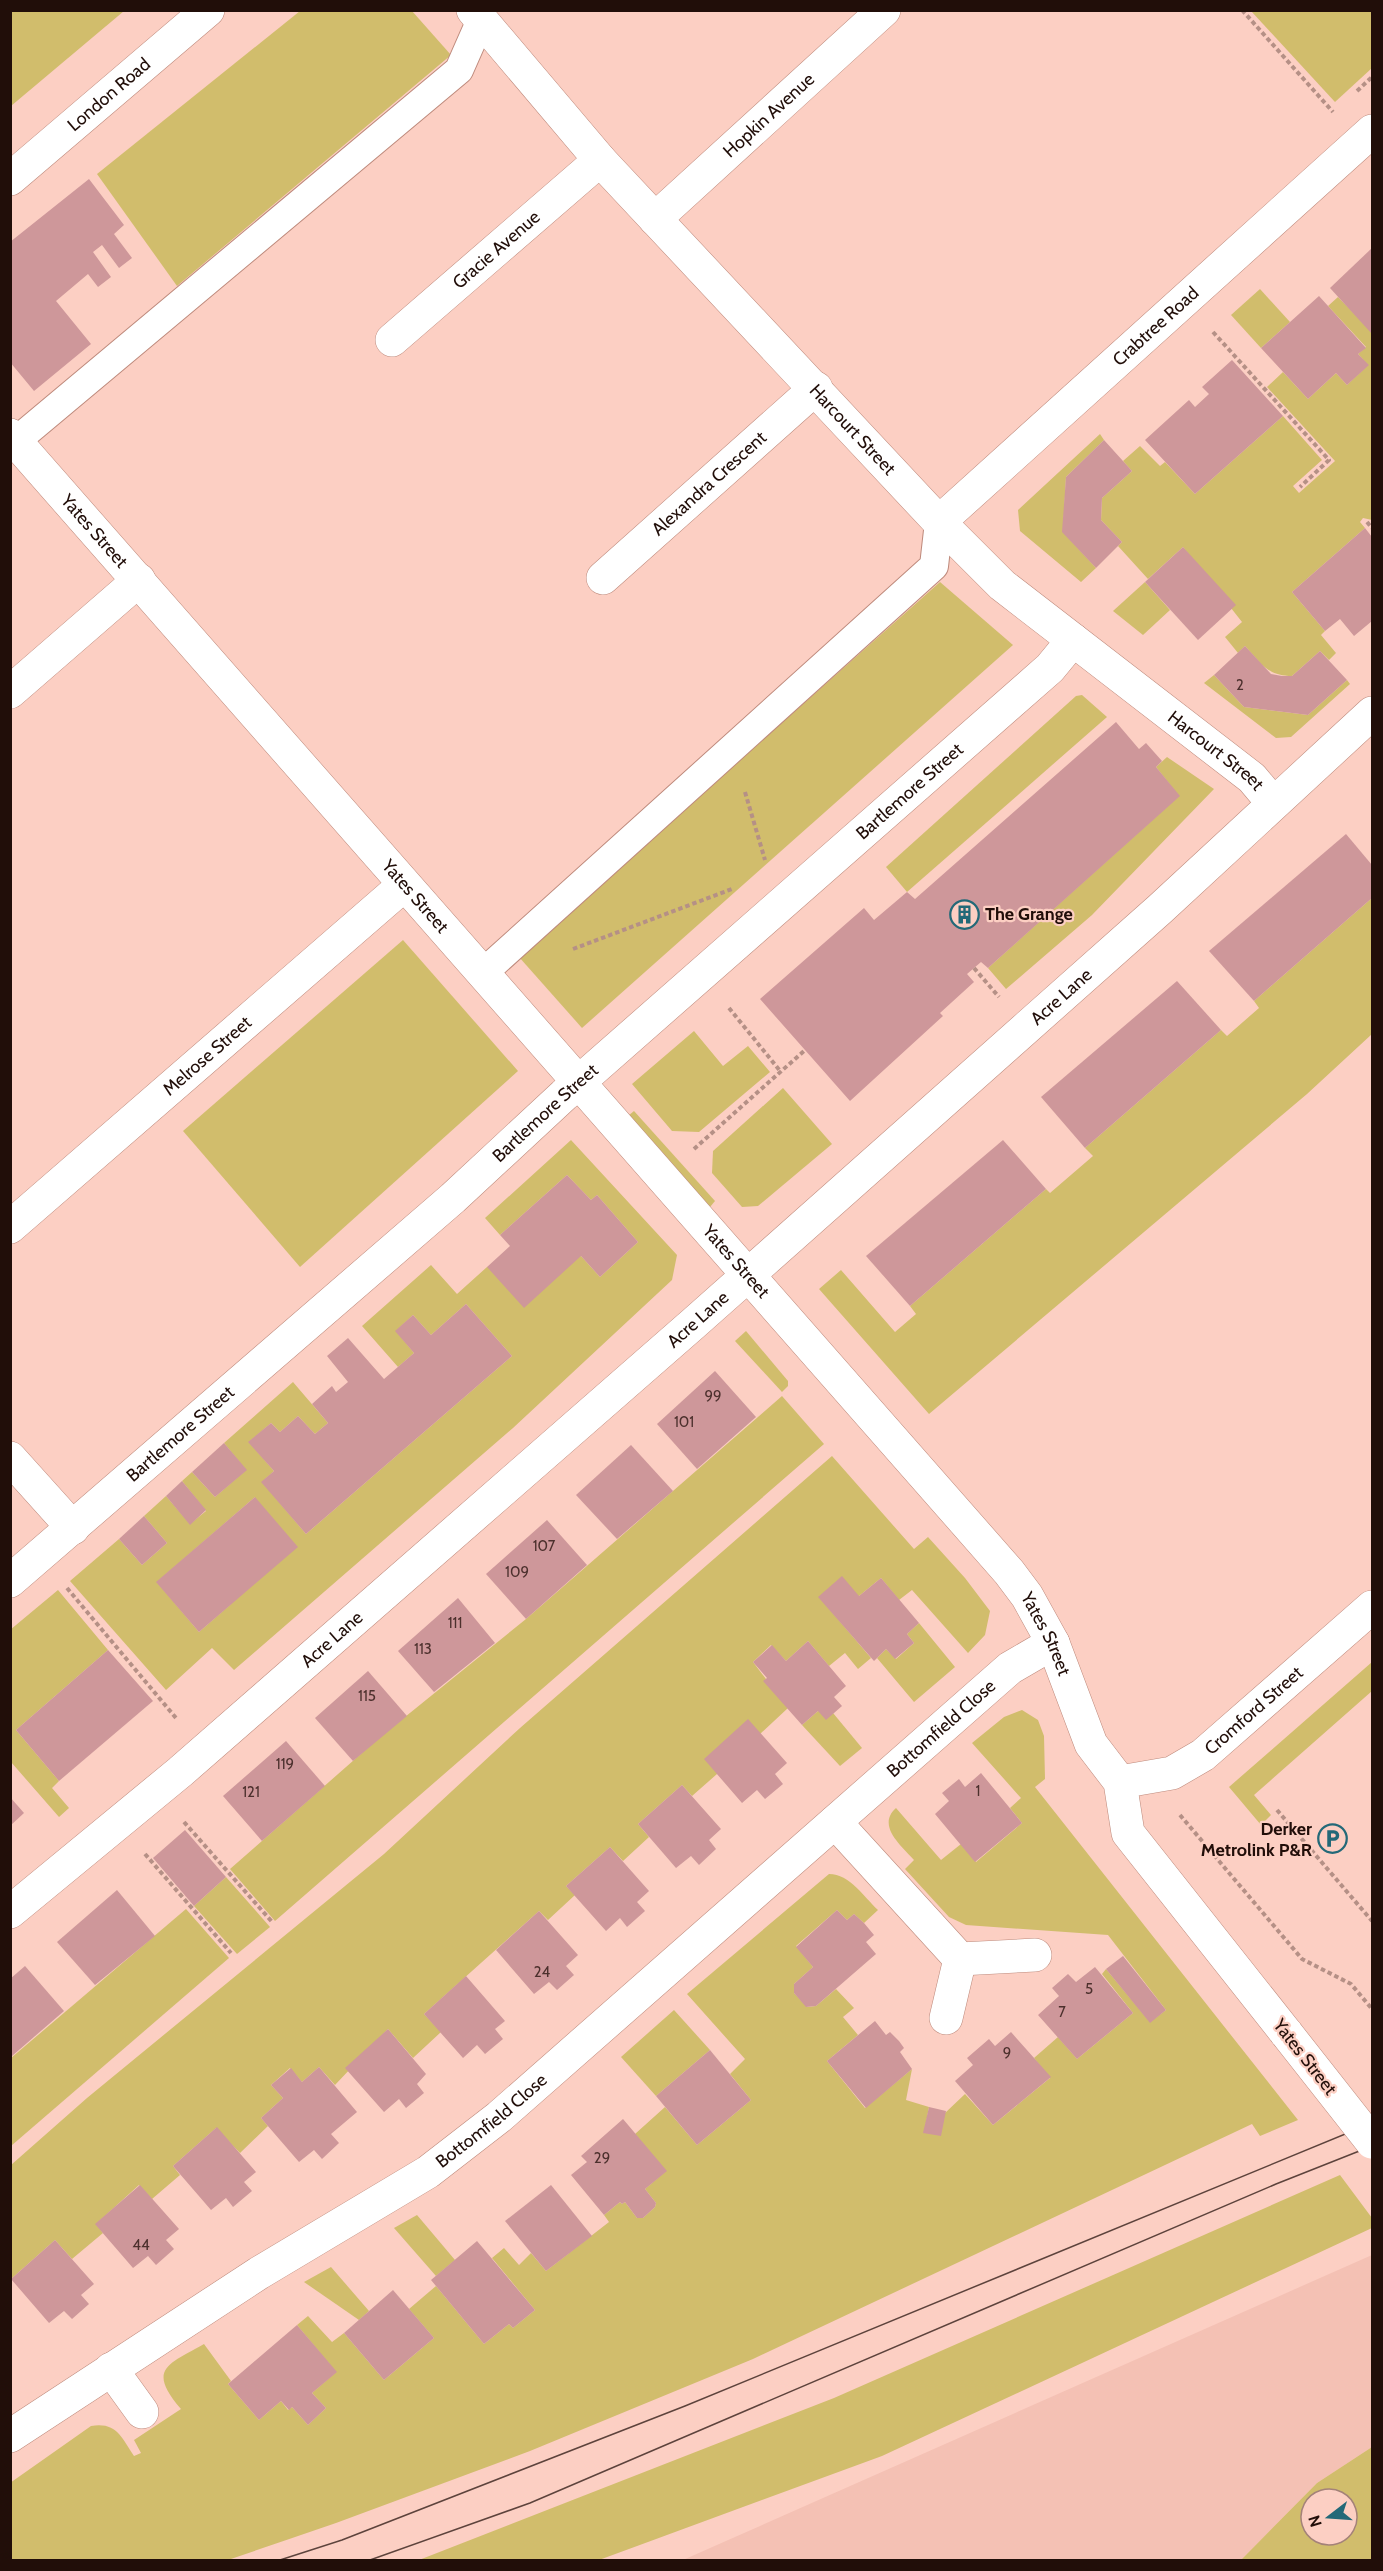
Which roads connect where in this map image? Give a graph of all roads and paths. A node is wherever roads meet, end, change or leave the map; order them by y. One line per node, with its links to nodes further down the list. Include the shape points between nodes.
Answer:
1 (208, 10): 8 (street, London Road)
2 (884, 10): 9 (street, Hopkin Avenue)
3 (1242, 10): 5 (path)
4 (479, 14): 7 (street, Harcourt Street); 13 (lane, via 459,70)
5 (1333, 112)
6 (1372, 131): 15 (street, Crabtree Road)
7 (600, 160): 9 (street, Harcourt Street); 11 (street, Gracie Avenue)
8 (10, 179)
9 (655, 219): 12 (street, Harcourt Street)
10 (1212, 331): 14 (path, via 1329,460)
11 (392, 340)
12 (816, 388): 15 (street, Harcourt Street); 18 (street, Alexandra Crescent)
13 (12, 441): 19 (street, Yates Street)
14 (1300, 487)
15 (939, 522): 20 (street, Harcourt Street, via 1002,585); 23 (lane, via 934,566)
16 (1367, 522): 17 (path)
17 (1372, 528)
18 (603, 578)
19 (139, 580): 21 (street); 26 (street, Yates Street)
20 (1073, 640): 24 (street, Harcourt Street, via 1252,777); 35 (street, Bartlemore Street, via 1050,668)
21 (10, 692)
22 (1371, 718): 24 (street, Acre Lane)
23 (731, 749): 25 (path); 30 (lane)
24 (1273, 803): 38 (street, Acre Lane, via 1160,909)
25 (766, 863)
26 (404, 885): 30 (street, Yates Street); 37 (street, Melrose Street)
27 (737, 887): 28 (path)
28 (561, 953)
29 (974, 968): 31 (path)
30 (483, 974): 35 (street, Yates Street)
31 (1004, 1003)
32 (729, 1008): 34 (path)
33 (805, 1050): 34 (path)
34 (781, 1072): 36 (path)
35 (579, 1083): 38 (street, Yates Street); 40 (street, Bartlemore Street, via 453,1198)
36 (685, 1157)
37 (10, 1227)
38 (748, 1275): 44 (street, Yates Street, via 1009,1572); 52 (street, Acre Lane, via 180,1772)
39 (10, 1458): 40 (street)
40 (73, 1528): 41 (street, Bartlemore Street)
41 (10, 1581)
42 (66, 1587): 45 (path)
43 (1372, 1607): 46 (street, Cromford Street, via 1203,1755 1172,1773)
44 (1053, 1643): 46 (street, Yates Street, via 1091,1744); 50 (street, Bottomfield Close, via 1010,1668)
45 (181, 1723)
46 (1120, 1782): 60 (street, Yates Street, bridge, via 1128,1833)
47 (1277, 1810): 53 (path)
48 (1180, 1815): 58 (path, via 1302,1959 1351,1984)
49 (183, 1821): 54 (path)
50 (835, 1822): 57 (street); 61 (street, Bottomfield Close, via 449,2158 259,2273)
51 (144, 1854): 55 (path)
52 (10, 1911)
53 (1372, 1921)
54 (273, 1923)
55 (231, 1953)
56 (1035, 1955): 57 (street)
57 (960, 1959): 59 (street)
58 (1372, 2009)
59 (945, 2018)
60 (1372, 2142)
61 (111, 2369): 62 (street); 63 (street, Bottomfield Close)
62 (142, 2412)
63 (10, 2436)

